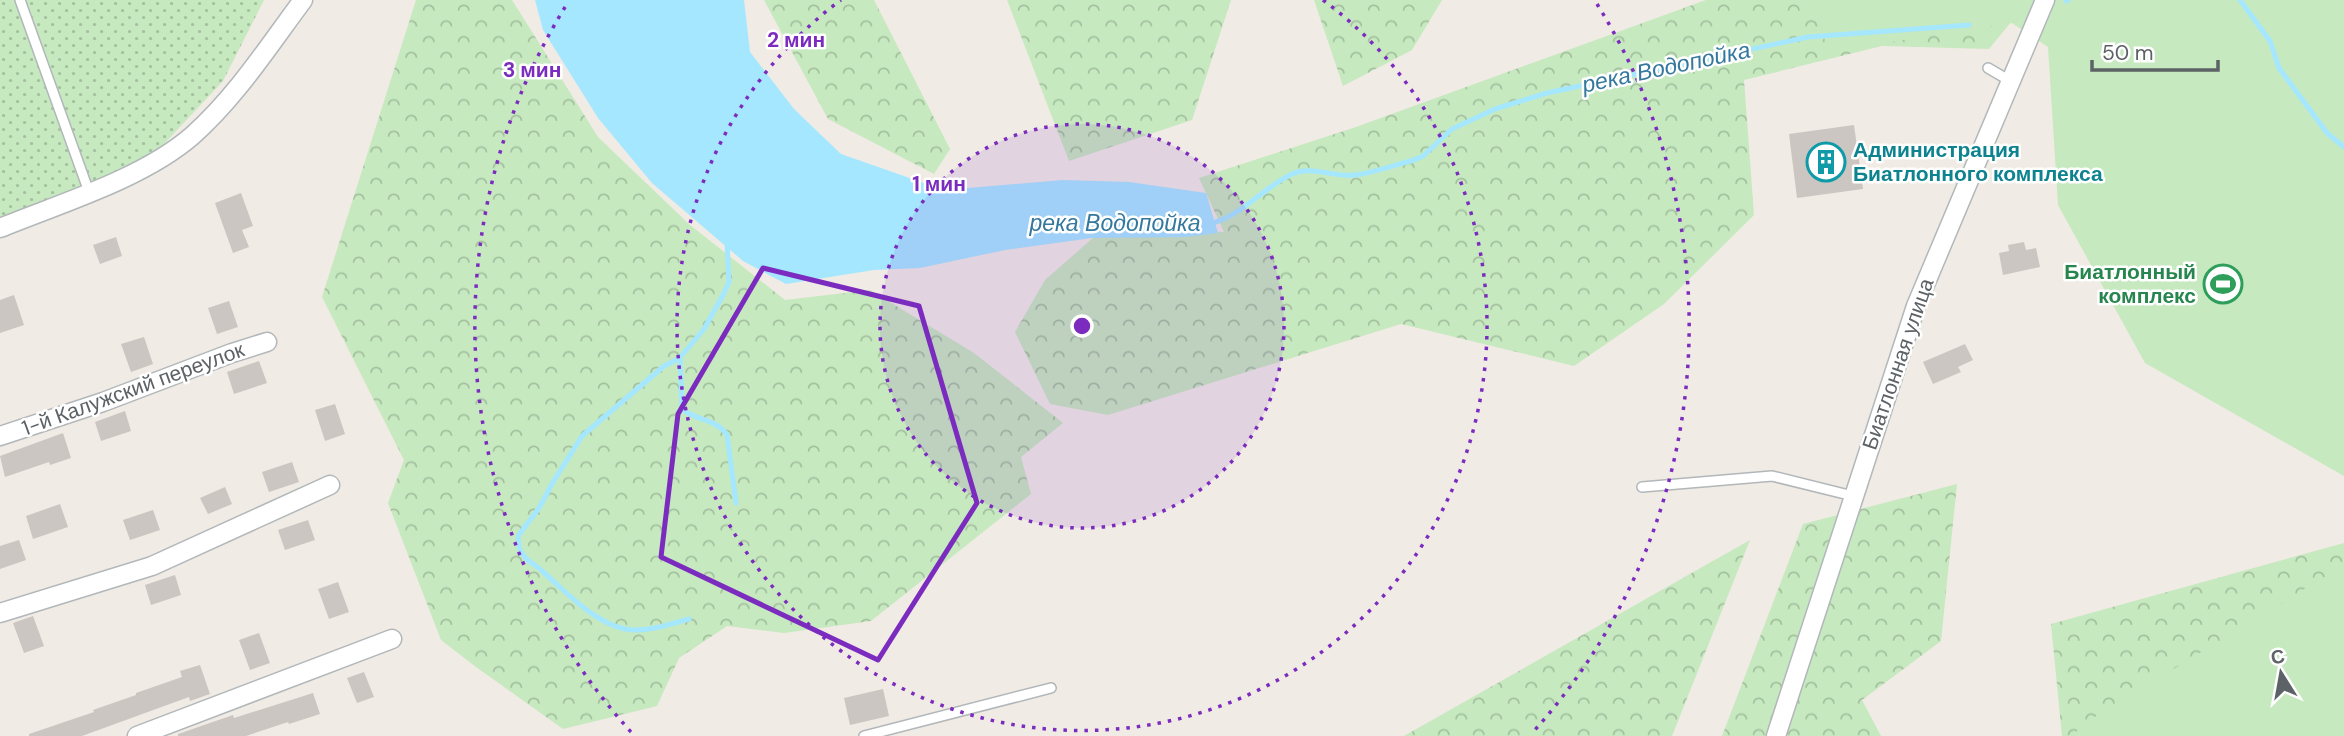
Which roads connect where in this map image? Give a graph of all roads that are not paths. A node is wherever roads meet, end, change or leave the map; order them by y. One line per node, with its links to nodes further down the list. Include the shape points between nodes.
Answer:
1 (20, 0): 6 (lane)
2 (303, 0): 6 (street, via 233,95 191,137 145,168)
3 (2045, 0): 5 (street, Биатлонная улица)
4 (1988, 68): 5 (lane)
5 (2012, 82): 12 (street, Биатлонная улица, via 1916,306)
6 (89, 192): 7 (street)
7 (0, 228)
8 (267, 342): 9 (street, 1-й Калужский переулок)
9 (0, 436)
10 (330, 485): 13 (street, via 152,566)
11 (1642, 487): 12 (lane, via 1772,476)
12 (1853, 496): 18 (street, Биатлонная улица)
13 (0, 612)
14 (392, 639): 16 (street)
15 (1051, 688): 17 (lane)
16 (137, 736)
17 (864, 736)
18 (1776, 736)

